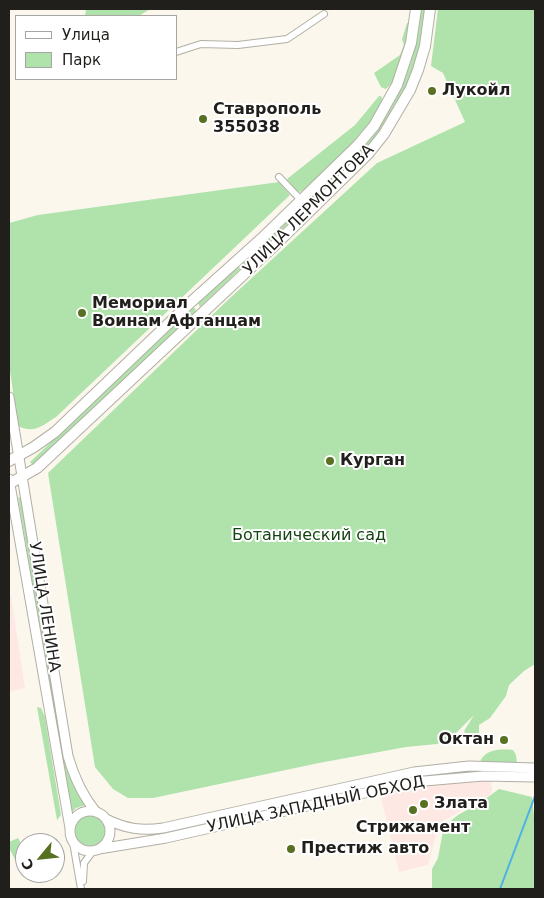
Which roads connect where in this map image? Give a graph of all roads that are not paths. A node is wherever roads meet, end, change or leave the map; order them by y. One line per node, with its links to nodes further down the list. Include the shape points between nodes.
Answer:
1 (416, 9): 6 (main road, УЛИЦА ЛЕРМОНТОВА, via 412,43 405,66 374,126)
2 (430, 9): 8 (main road, УЛИЦА ЛЕРМОНТОВА, via 418,70 384,134 344,178)
3 (324, 14): 4 (street, via 287,39 238,45 201,44)
4 (178, 51)
5 (279, 177): 6 (street)
6 (301, 200): 7 (main road, УЛИЦА ЛЕРМОНТОВА)
7 (191, 302): 8 (main road); 10 (main road, УЛИЦА ЛЕРМОНТОВА, via 55,432)
8 (202, 314): 12 (main road, УЛИЦА ЛЕРМОНТОВА, via 37,468)
9 (9, 397): 10 (main road, УЛИЦА ЛЕНИНА)
10 (18, 456): 11 (main road, УЛИЦА ЛЕРМОНТОВА); 12 (main road, УЛИЦА ЛЕНИНА)
11 (9, 461)
12 (22, 478): 13 (main road, УЛИЦА ЛЕРМОНТОВА); 16 (main road, УЛИЦА ЛЕНИНА, via 68,756 76,781)
13 (9, 482): 18 (main road, УЛИЦА ЛЕНИНА)
14 (535, 768): 17 (main road, УЛИЦА ЗАПАДНЫЙ ОБХОД, via 470,766 414,772 147,831 132,830)
15 (535, 777): 20 (main road, УЛИЦА ЗАПАДНЫЙ ОБХОД, via 482,776 412,782 166,838)
16 (96, 812): 17 (main road); 18 (main road, via 82,812)
17 (106, 820): 20 (main road, via 110,833 105,845)
18 (70, 828): 19 (main road)
19 (73, 842): 20 (main road, via 86,851); 21 (street)
20 (96, 850): 21 (street, via 84,863)
21 (82, 889)

